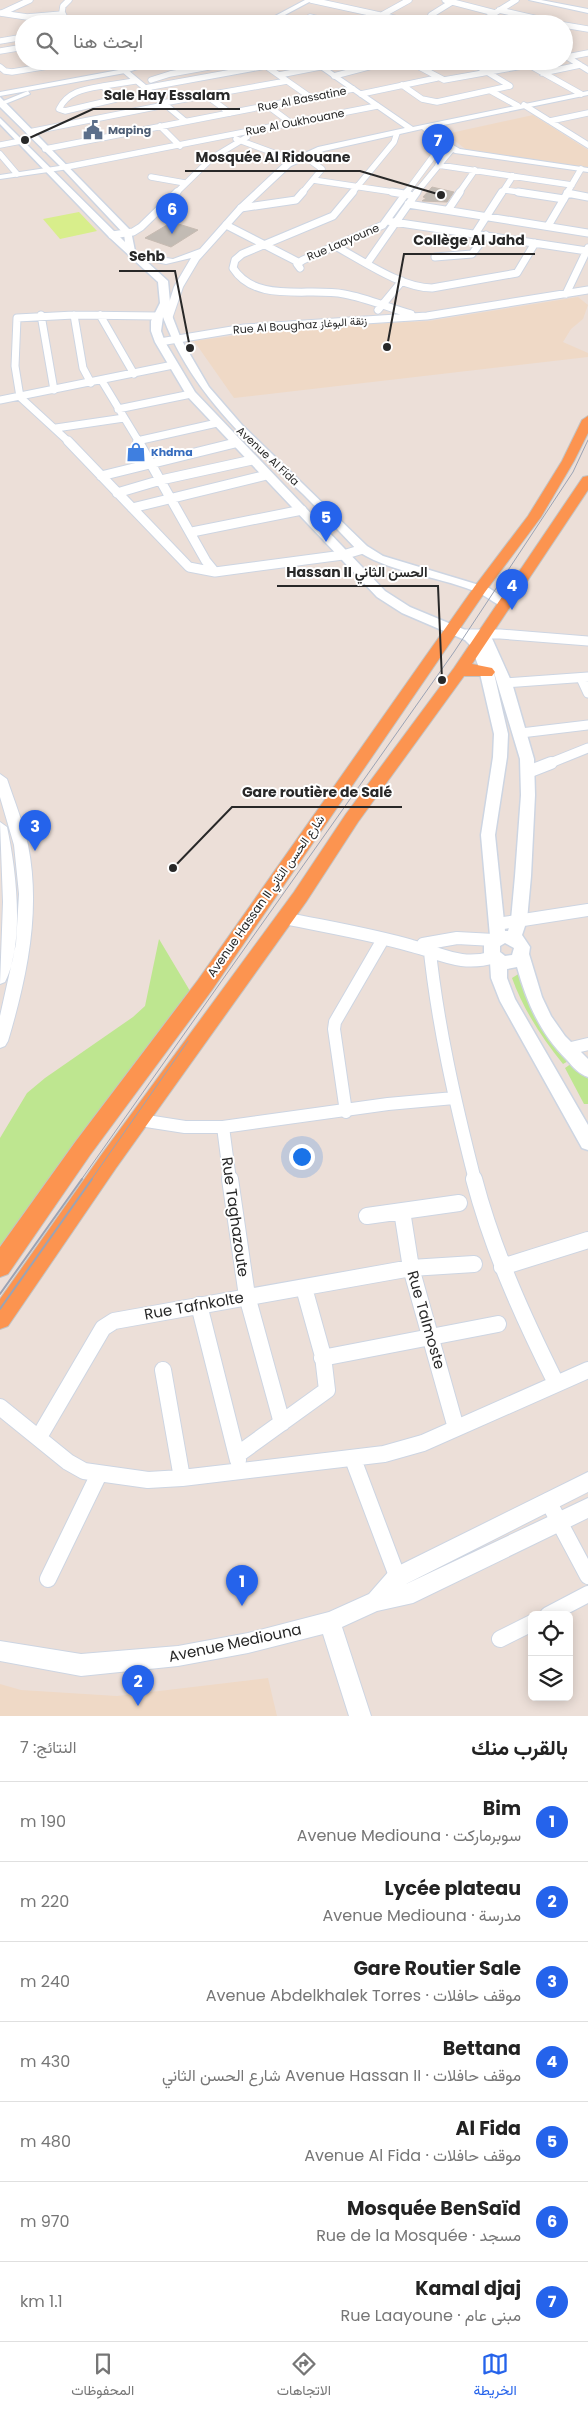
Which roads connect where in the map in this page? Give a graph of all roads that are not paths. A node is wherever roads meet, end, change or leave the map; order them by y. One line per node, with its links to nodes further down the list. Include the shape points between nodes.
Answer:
1 (27, 0): 16 (street)
2 (66, 0): 17 (street)
3 (311, 0): 13 (street); 21 (street)
4 (409, 0): 11 (street)
5 (445, 0): 10 (street)
6 (516, 0): 15 (street)
7 (532, 0): 14 (street)
8 (553, 0): 12 (street)
9 (396, 2): 11 (street)
10 (452, 2): 15 (street); 23 (street)
11 (403, 3): 22 (street)
12 (588, 7)
13 (356, 10): 18 (street); 22 (street)
14 (588, 11)
15 (497, 12): 24 (street); 25 (street)
16 (1, 13): 19 (street)
17 (62, 14): 20 (street)
18 (348, 14)
19 (15, 15)
20 (50, 15)
21 (281, 15)
22 (382, 15)
23 (431, 15)
24 (492, 15)
25 (515, 15)
26 (573, 26): 27 (street)
27 (576, 27): 28 (street); 29 (street)
28 (588, 29)
29 (573, 30)
30 (15, 38): 31 (street)
31 (0, 41)
32 (15, 49): 33 (street)
33 (0, 51)
34 (588, 52): 35 (street)
35 (573, 55)
36 (573, 61): 37 (street)
37 (580, 65): 38 (street); 54 (street)
38 (573, 66)
39 (2, 69): 40 (street)
40 (22, 70)
41 (128, 70): 55 (street)
42 (192, 70): 63 (street)
43 (204, 70): 59 (street)
44 (244, 70): 59 (street)
45 (272, 70): 58 (street)
46 (305, 70): 58 (street)
47 (325, 70): 60 (street)
48 (357, 70): 60 (street)
49 (423, 70): 61 (street)
50 (485, 70): 56 (street)
51 (496, 70): 56 (street)
52 (537, 70): 57 (street)
53 (556, 70): 57 (street)
54 (588, 70)
55 (124, 71): 62 (street); 63 (street)
56 (488, 72): 61 (street, via 446,80); 74 (street, via 510,86)
57 (542, 73): 75 (street)
58 (279, 75): 65 (street)
59 (212, 76): 64 (street); 71 (street)
60 (334, 76): 72 (street)
61 (437, 78): 68 (street)
62 (84, 79): 69 (street); 70 (street)
63 (136, 81): 66 (street); 71 (street)
64 (218, 81)
65 (287, 81): 73 (street); 79 (street)
66 (103, 86): 70 (street); 81 (street, via 116,98)
67 (225, 86): 73 (street)
68 (402, 86): 74 (street, via 434,102); 77 (street)
69 (39, 87): 76 (street); 80 (street)
70 (93, 88): 81 (street, via 76,92 61,104 60,109 65,111)
71 (145, 88): 82 (street)
72 (353, 89): 77 (street); 79 (street, Rue Al Bassatine)
73 (231, 91): 78 (street)
74 (491, 91): 85 (street)
75 (584, 93): 85 (street)
76 (0, 94)
77 (361, 94): 84 (street)
78 (207, 96): 82 (street); 86 (street)
79 (310, 97): 83 (street, Rue Al Bassatine)
80 (1, 103): 99 (main road)
81 (106, 103): 88 (street)
82 (164, 104): 88 (street); 90 (street)
83 (268, 106): 86 (street, Rue Al Bassatine); 93 (street)
84 (377, 106): 93 (street, Rue Al Oukhouane); 98 (street)
85 (521, 106): 91 (street); 95 (street)
86 (230, 113): 90 (street, Rue Al Bassatine)
87 (588, 113): 91 (street)
88 (118, 114): 92 (street)
89 (0, 121): 107 (main road)
90 (185, 121): 94 (street, Rue Al Bassatine)
91 (550, 121): 104 (street)
92 (75, 122): 96 (street); 99 (street)
93 (292, 123): 97 (street, Rue Al Oukhouane)
94 (160, 126): 105 (street, Rue Al Bassatine); 111 (street)
95 (423, 127): 98 (street); 108 (street)
96 (81, 128)
97 (267, 128): 103 (street, Rue Al Oukhouane); 106 (street)
98 (411, 129): 100 (street)
99 (29, 132): 112 (main road)
100 (397, 132): 115 (street); 129 (street, via 395,140)
101 (86, 134): 105 (street)
102 (588, 135): 104 (street)
103 (229, 136): 106 (street); 111 (street, Rue Al Oukhouane)
104 (576, 138): 110 (street)
105 (91, 140): 112 (street, Rue Al Bassatine)
106 (239, 140): 116 (street); 127 (street, via 212,158)
107 (21, 141): 109 (street); 119 (main road)
108 (443, 143): 113 (street); 131 (street, Rue Laayoune)
109 (0, 145)
110 (588, 145)
111 (180, 146): 118 (street, Rue Al Oukhouane)
112 (45, 148): 118 (main road)
113 (452, 148): 117 (street); 121 (street)
114 (1, 155): 122 (street)
115 (304, 156): 116 (street); 126 (street, via 322,168)
116 (293, 160): 136 (street)
117 (438, 165): 120 (street); 132 (street)
118 (66, 167): 119 (street); 143 (main road)
119 (46, 169): 122 (street); 146 (main road)
120 (475, 170): 123 (street); 137 (street)
121 (585, 170): 128 (street)
122 (18, 174): 124 (street)
123 (513, 176): 128 (street); 130 (street)
124 (0, 177)
125 (151, 177): 127 (street)
126 (313, 180): 129 (street); 136 (street, via 292,202)
127 (185, 183): 143 (street, via 141,227)
128 (572, 185): 133 (street)
129 (358, 187): 131 (street); 150 (street, via 333,216)
130 (504, 190): 133 (street); 138 (street)
131 (405, 195): 132 (street); 139 (street, Rue Laayoune)
132 (414, 196): 135 (street)
133 (566, 196): 134 (street); 142 (street)
134 (588, 197)
135 (408, 204): 137 (street); 140 (street)
136 (241, 208): 141 (street)
137 (448, 210): 138 (street)
138 (487, 216): 142 (street); 145 (street)
139 (387, 221): 140 (street); 151 (street, Rue Laayoune, via 374,231)
140 (395, 222): 145 (street); 155 (street)
141 (226, 225): 149 (street); 150 (street)
142 (548, 226): 144 (street)
143 (128, 233): 146 (street); 153 (main road)
144 (588, 233)
145 (475, 234): 147 (street)
146 (112, 235): 153 (main road)
147 (486, 235): 148 (street); 154 (street, via 472,254)
148 (536, 243): 152 (street); 156 (street, via 520,270 513,274 432,288)
149 (207, 245): 153 (street, via 174,262); 166 (street, Avenue Al Fida, via 179,283)
150 (264, 245): 151 (street, Rue Laayoune, via 299,265); 161 (street, via 235,260 235,272 253,287 273,291 336,292)
151 (335, 246): 155 (street)
152 (587, 250): 157 (street)
153 (132, 254): 166 (main road, via 164,281)
154 (435, 257)
155 (368, 262): 156 (street)
156 (402, 281): 161 (street)
157 (572, 282): 158 (street); 160 (street)
158 (588, 285)
159 (588, 290): 160 (street, Rue Al Boughaz زنقة البوغاز)
160 (566, 294): 165 (street, Rue Al Boughaz زنقة البوغاز)
161 (382, 305): 165 (street); 167 (street)
162 (74, 315): 163 (street); 164 (street); 173 (street, via 83,368)
163 (100, 315): 166 (street); 171 (street)
164 (41, 316): 174 (street); 176 (street, via 23,316 16,320 15,366)
165 (420, 317): 167 (street, Rue Al Boughaz زنقة البوغاز)
166 (161, 319): 168 (main road, Avenue Al Fida); 169 (main road, Avenue Al Fida, via 156,331)
167 (372, 320): 168 (street, Rue Al Boughaz زنقة البوغاز, via 244,328)
168 (176, 339): 169 (street, Rue Al Boughaz زنقة البوغاز); 192 (main road, Avenue Al Fida, via 194,372 223,411)
169 (160, 342): 170 (main road, Avenue Al Fida)
170 (173, 365): 171 (street); 175 (main road, Avenue Al Fida)
171 (134, 374): 172 (street)
172 (102, 382): 173 (street); 178 (street)
173 (91, 383): 174 (street)
174 (54, 390): 176 (street)
175 (191, 394): 178 (street); 180 (main road, Avenue Al Fida)
176 (20, 397): 177 (street); 181 (street)
177 (0, 400)
178 (118, 409): 179 (street)
179 (124, 418): 181 (street); 183 (street)
180 (217, 423): 183 (street); 184 (main road, Avenue Al Fida)
181 (56, 428): 188 (street)
182 (586, 430): 200 (highway, Avenue Hassan II شارع الحسن الثاني, via 534,517)
183 (137, 441): 186 (street)
184 (235, 443): 185 (main road, Avenue Al Fida); 186 (street)
185 (252, 460): 187 (main road, Avenue Al Fida); 189 (street)
186 (151, 463): 188 (street); 189 (street)
187 (267, 475): 193 (street); 194 (main road, Avenue Al Fida)
188 (101, 476): 191 (street)
189 (161, 480): 191 (street); 193 (street)
190 (588, 480): 201 (highway, Avenue Hassan II شارع الحسن الثاني)
191 (117, 493): 195 (street)
192 (311, 496): 194 (main road); 197 (main road, Avenue Al Fida)
193 (172, 498): 195 (street); 196 (street)
194 (298, 506): 196 (street); 198 (main road, Avenue Al Fida)
195 (132, 508): 199 (street, via 189,567)
196 (192, 532): 199 (street)
197 (363, 548): 198 (street); 200 (main road, Avenue Al Fida, via 379,559)
198 (342, 554): 199 (street); 202 (main road, Avenue Al Fida, via 392,603)
199 (215, 572)
200 (480, 589): 201 (main road, Avenue Al Fida); 202 (highway, Avenue Hassan II شارع الحسن الثاني)
201 (505, 603): 202 (highway, Avenue Hassan II شارع الحسن الثاني)
202 (475, 632): 203 (street); 203 (street, via 506,628); 205 (highway, Avenue Hassan II شارع الحسن الثاني); 206 (main road); 208 (main road); 239 (highway, Avenue Hassan II شارع الحسن الثاني, via 205,985)
203 (545, 636): 204 (street)
204 (588, 641)
205 (459, 672): 206 (highway, via 471,669); 217 (highway, Avenue Hassan II شارع الحسن الثاني, via 352,818)
206 (487, 672): 219 (main road, via 501,734 488,835)
207 (585, 677): 208 (street); 209 (street)
208 (505, 683): 211 (main road)
209 (588, 693)
210 (588, 725): 211 (street)
211 (521, 732): 213 (main road)
212 (588, 748): 213 (street)
213 (528, 772): 218 (main road)
214 (0, 779): 225 (street, via 22,847 26,885 20,964)
215 (1, 835): 224 (street, via 9,880 9,922)
216 (588, 910): 218 (street)
217 (284, 918): 220 (street); 231 (highway, Avenue Hassan II شارع الحسن الثاني)
218 (519, 920): 219 (main road)
219 (500, 935): 221 (street, via 457,938); 222 (main road, via 523,947); 223 (main road, via 490,950)
220 (382, 941): 221 (street); 230 (street, via 335,1022)
221 (429, 948): 223 (street, via 477,962); 229 (street)
222 (522, 955): 223 (main road, via 510,963); 227 (main road, via 538,1008)
223 (496, 958): 233 (main road, via 508,1001)
224 (1, 969)
225 (0, 1041)
226 (588, 1044): 227 (street)
227 (567, 1050): 228 (main road)
228 (588, 1070)
229 (454, 1098): 230 (street, via 388,1104); 240 (street, via 482,1209)
230 (346, 1112): 232 (street)
231 (140, 1120): 232 (street, via 185,1127); 245 (highway, Avenue Hassan II شارع الحسن الثاني)
232 (223, 1127): 243 (street, Rue Taghazoute)
233 (588, 1142)
234 (459, 1203): 235 (street)
235 (402, 1211): 236 (street); 241 (street, Rue Talmoste)
236 (367, 1216)
237 (588, 1240): 240 (street)
238 (474, 1264): 241 (street, Rue Tafnkolte)
239 (0, 1266)
240 (502, 1267): 251 (street)
241 (411, 1268): 242 (street, Rue Tafnkolte); 247 (street, Rue Talmoste)
242 (304, 1288): 243 (street, Rue Tafnkolte); 248 (street)
243 (247, 1296): 244 (street, Rue Tafnkolte); 253 (street, Rue Taghazoute)
244 (199, 1305): 255 (street, Rue Tafnkolte, via 122,1319 103,1328); 256 (street)
245 (0, 1318)
246 (498, 1324): 247 (street)
247 (431, 1336): 248 (street); 254 (street, Rue Talmoste)
248 (322, 1358): 253 (street, via 328,1385 325,1392)
249 (163, 1370): 260 (street)
250 (588, 1370): 251 (street)
251 (556, 1383): 254 (street)
252 (0, 1407): 255 (street)
253 (282, 1423): 256 (street)
254 (456, 1428): 257 (street, via 423,1443 384,1454)
255 (39, 1437): 259 (street, via 68,1462 84,1471)
256 (237, 1455): 258 (street)
257 (353, 1458): 258 (street); 266 (street)
258 (241, 1470): 260 (street)
259 (99, 1474): 260 (street, via 148,1480); 267 (street)
260 (182, 1478)
261 (588, 1482): 262 (street)
262 (548, 1500): 264 (street); 266 (street)
263 (588, 1508): 264 (street)
264 (559, 1522): 265 (street); 269 (street)
265 (588, 1576)
266 (397, 1577): 269 (street); 270 (street)
267 (48, 1579)
268 (588, 1594): 271 (street)
269 (406, 1596): 270 (street, Avenue Mediouna)
270 (376, 1601): 272 (street, Avenue Mediouna)
271 (556, 1611)
272 (330, 1622): 275 (street, Avenue Mediouna, via 248,1643 116,1663 59,1662); 276 (street)
273 (528, 1625): 274 (street)
274 (500, 1639)
275 (0, 1651)
276 (360, 1716)

